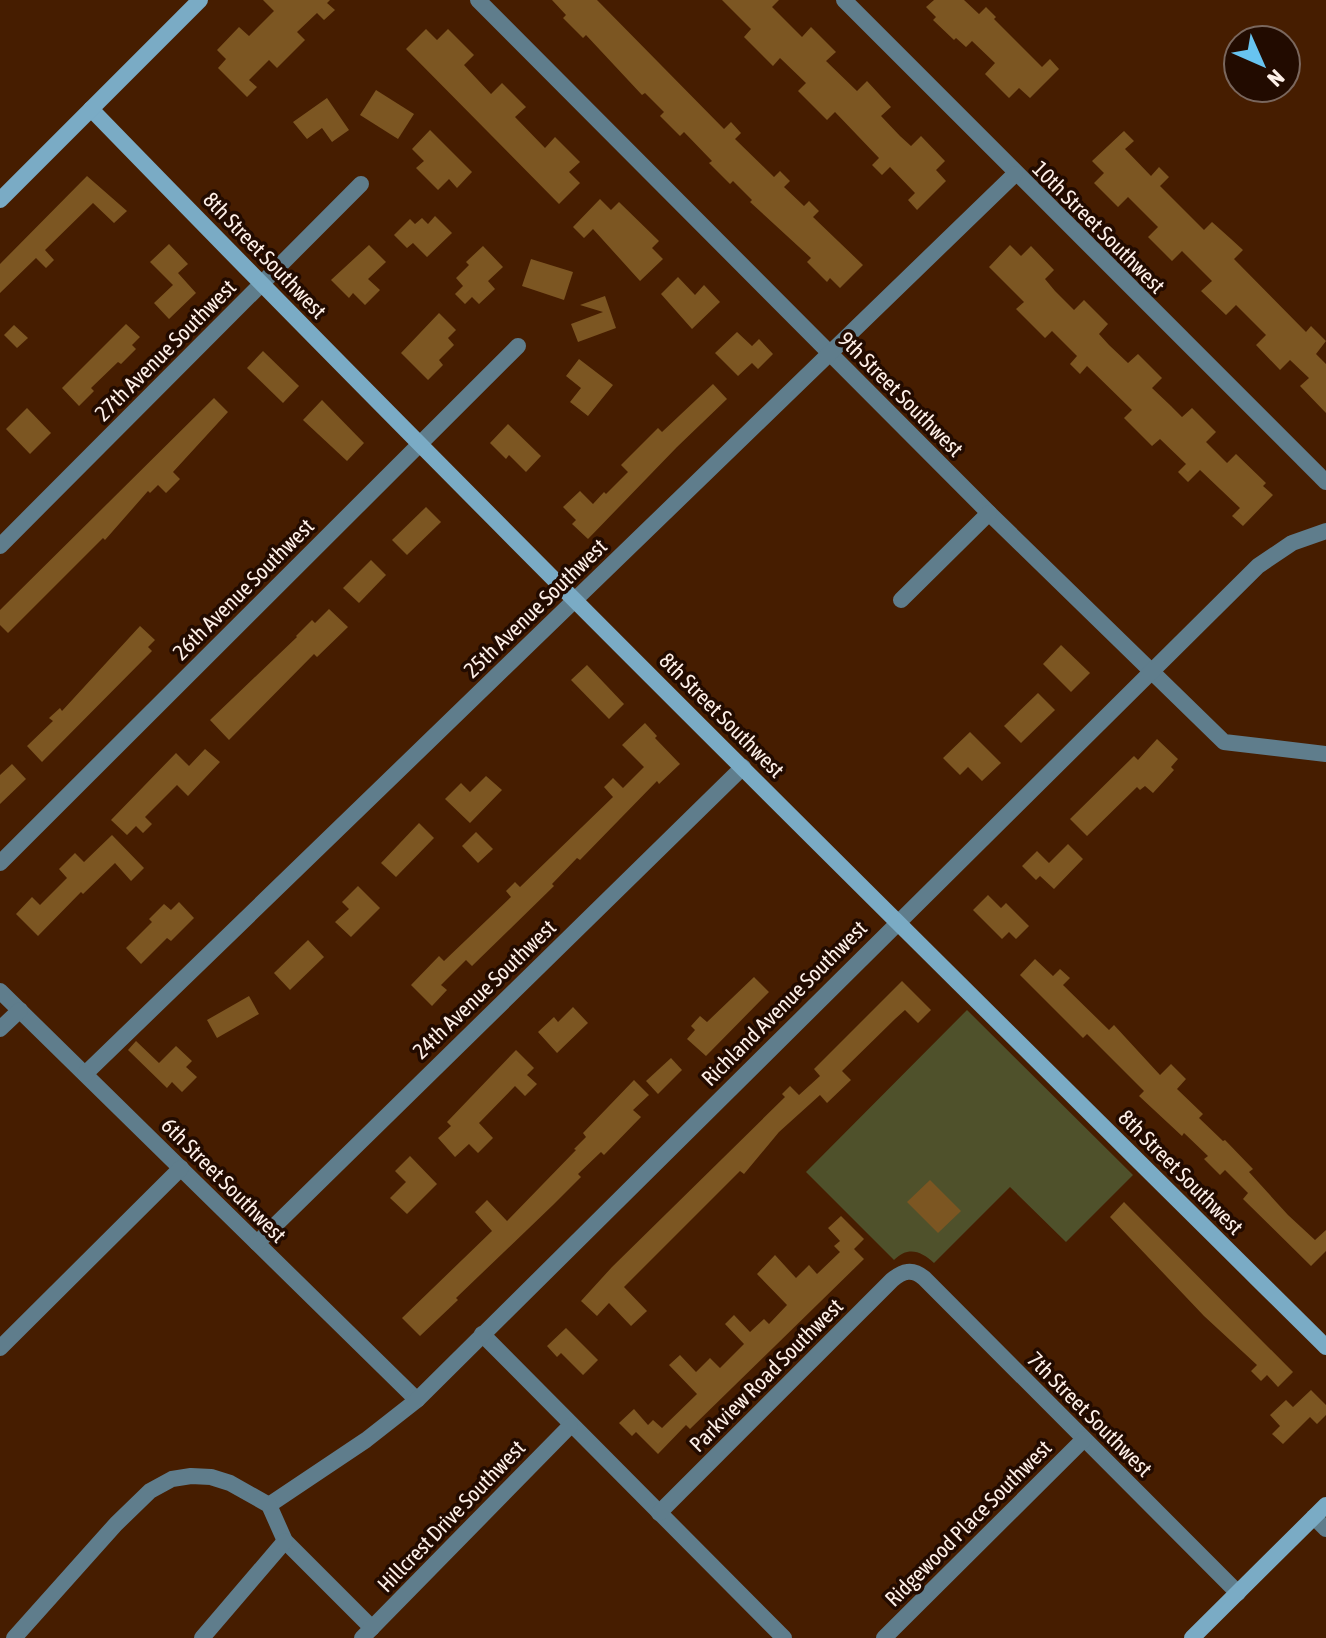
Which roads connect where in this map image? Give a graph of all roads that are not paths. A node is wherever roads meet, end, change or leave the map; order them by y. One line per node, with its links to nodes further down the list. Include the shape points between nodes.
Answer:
1 (200, 0): 4 (street)
2 (478, 0): 10 (street, 9th Street Southwest)
3 (844, 0): 5 (street, 10th Street Southwest)
4 (91, 109): 7 (street); 8 (street, 8th Street Southwest)
5 (1015, 174): 10 (street, 25th Avenue Southwest); 12 (street, 10th Street Southwest)
6 (361, 184): 8 (street, 27th Avenue Southwest)
7 (0, 200)
8 (261, 284): 11 (street, 8th Street Southwest); 15 (street, 27th Avenue Southwest)
9 (518, 346): 11 (street, 26th Avenue Southwest)
10 (830, 353): 13 (street, 9th Street Southwest); 16 (street, 25th Avenue Southwest)
11 (420, 444): 16 (street, 8th Street Southwest); 21 (street, 26th Avenue Southwest)
12 (1326, 482)
13 (989, 513): 17 (street); 18 (street, 9th Street Southwest)
14 (1326, 531): 18 (street, Richland Avenue Southwest, via 1292,543 1258,566)
15 (0, 546)
16 (576, 599): 20 (street, 8th Street Southwest); 26 (street, 25th Avenue Southwest)
17 (901, 600)
18 (1151, 671): 19 (street, 9th Street Southwest, via 1224,742); 22 (street, Richland Avenue Southwest)
19 (1326, 754)
20 (743, 767): 22 (street, 8th Street Southwest); 28 (street, 24th Avenue Southwest)
21 (0, 863)
22 (897, 922): 30 (street, Richland Avenue Southwest); 31 (street, 8th Street Southwest)
23 (0, 991): 24 (street, 6th Street Southwest)
24 (20, 1010): 25 (street); 26 (street, 6th Street Southwest)
25 (0, 1029)
26 (85, 1074): 27 (street, 6th Street Southwest)
27 (181, 1168): 28 (street, 6th Street Southwest); 32 (street)
28 (257, 1243): 33 (street, 6th Street Southwest)
29 (908, 1271): 35 (street, 7th Street Southwest, via 924,1278); 38 (street, Parkview Road Southwest, via 892,1280)
30 (482, 1334): 33 (street, Richland Avenue Southwest); 34 (street)
31 (1326, 1347)
32 (0, 1348)
33 (417, 1400): 36 (street, Richland Avenue Southwest)
34 (570, 1426): 38 (street); 42 (street, Hillcrest Drive Southwest)
35 (1084, 1439): 41 (street, 7th Street Southwest); 46 (street, Ridgewood Place Southwest)
36 (269, 1505): 40 (street); 43 (street, via 211,1477 172,1479 150,1491 116,1524)
37 (1320, 1511): 39 (street); 41 (street)
38 (659, 1513): 45 (street)
39 (1326, 1529)
40 (285, 1541): 42 (street); 44 (street)
41 (1238, 1593): 47 (street)
42 (367, 1633)
43 (14, 1638)
44 (202, 1638)
45 (784, 1638)
46 (884, 1638)
47 (1192, 1638)

